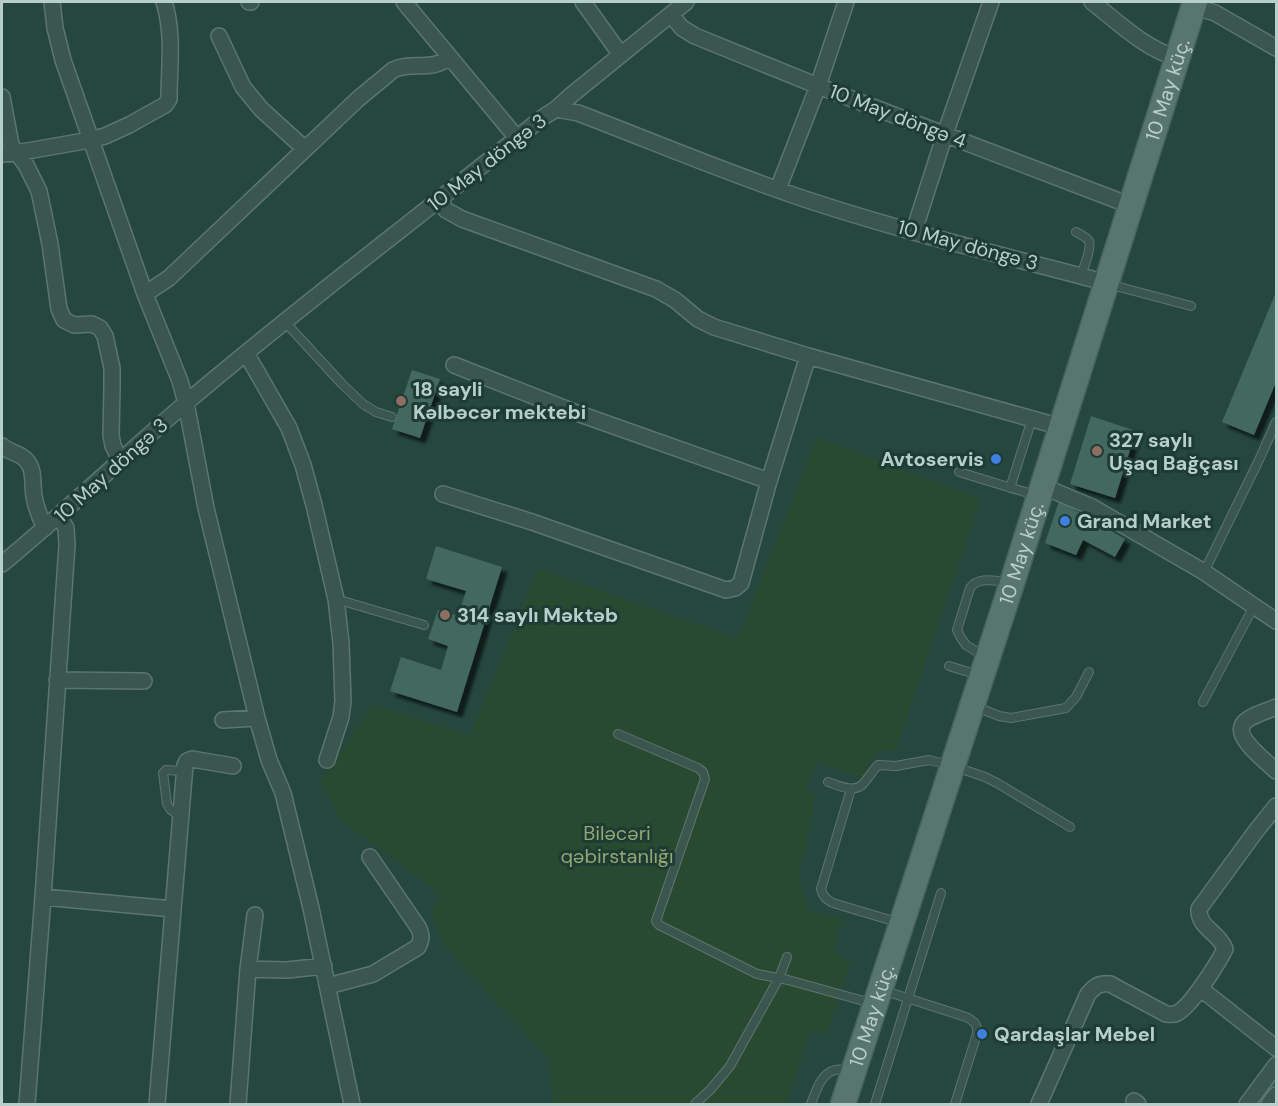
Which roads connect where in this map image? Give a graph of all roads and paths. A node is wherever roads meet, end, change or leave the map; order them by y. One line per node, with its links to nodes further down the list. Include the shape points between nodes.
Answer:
1 (52, 2): 21 (street, via 63,60)
2 (165, 2): 21 (street, via 170,25 169,99 165,105 117,131)
3 (404, 2): 14 (street)
4 (583, 2): 13 (street)
5 (686, 2): 10 (street)
6 (846, 2): 16 (street)
7 (991, 2): 19 (street)
8 (1092, 2): 15 (street, via 1148,46)
9 (1194, 4): 12 (street); 15 (main road, 10 May küç.)
10 (671, 15): 13 (street); 16 (street, 10 May döngə 4, via 695,36)
11 (219, 36): 22 (street, via 243,87)
12 (1276, 48)
13 (621, 55): 18 (street)
14 (450, 58): 20 (street); 22 (street, via 433,65 393,70)
15 (1177, 58): 26 (main road, 10 May küç.)
16 (818, 86): 19 (street, 10 May döngə 4); 24 (street)
17 (2, 97): 23 (street)
18 (556, 109): 20 (street, 10 May döngə 3); 24 (street, 10 May döngə 3, via 578,113)
19 (945, 134): 26 (street, 10 May döngə 4); 27 (street)
20 (517, 138): 25 (street, 10 May döngə 3)
21 (90, 140): 23 (street); 31 (street)
22 (305, 149): 31 (street, via 169,278)
23 (9, 154): 43 (street, via 26,165 39,191 64,320 74,325 92,324 105,336 112,368 111,435)
24 (777, 189): 27 (street, 10 May döngə 3)
25 (439, 200): 33 (street, 10 May döngə 3); 35 (street, via 446,210 462,219 656,289 714,327)
26 (1132, 206): 30 (main road, 10 May küç.)
27 (914, 231): 29 (street, 10 May döngə 3)
28 (1076, 232): 29 (lane, via 1089,242)
29 (1081, 276): 30 (street, 10 May döngə 3)
30 (1107, 283): 32 (lane); 41 (main road, 10 May küç.)
31 (145, 294): 37 (street)
32 (1191, 306)
33 (285, 322): 34 (street, 10 May döngə 3); 38 (lane, via 363,404)
34 (246, 353): 37 (street, 10 May döngə 3); 54 (street, via 289,428 303,465)
35 (808, 356): 39 (street); 45 (street)
36 (454, 365): 45 (street)
37 (186, 403): 43 (street, 10 May döngə 3); 66 (street, via 206,508)
38 (392, 417)
39 (1032, 419): 41 (street); 46 (lane)
40 (1276, 422): 52 (lane)
41 (1061, 427): 47 (main road, 10 May küç.)
42 (2, 446): 50 (street, via 23,456 32,467 34,497)
43 (121, 461): 49 (street, 10 May döngə 3)
44 (959, 472): 46 (lane)
45 (769, 481): 48 (street, via 741,583 726,590)
46 (1010, 488): 47 (lane)
47 (1041, 491): 52 (street, via 1092,507); 53 (main road, 10 May küç.)
48 (443, 494)
49 (59, 516): 50 (street, 10 May döngə 3); 61 (street, via 66,528 67,545)
50 (45, 528): 51 (street, 10 May döngə 3)
51 (2, 564)
52 (1204, 572): 55 (street)
53 (1012, 583): 59 (main road, 10 May küç.); 59 (lane, via 981,580 970,588 957,630)
54 (336, 599): 57 (lane); 69 (street, via 343,701)
55 (1254, 606): 56 (street); 63 (lane)
56 (1276, 621)
57 (424, 625)
58 (949, 666): 59 (lane)
59 (985, 667): 64 (main road, 10 May küç.)
60 (1089, 672): 64 (lane, via 1066,708 1011,718)
61 (57, 680): 62 (street); 79 (street)
62 (144, 681)
63 (1203, 702)
64 (973, 705): 71 (main road, 10 May küç.)
65 (1276, 707): 72 (street, via 1250,718 1243,724 1241,736)
66 (257, 718): 67 (street); 84 (street, via 283,793)
67 (222, 720)
68 (618, 734): 86 (lane, via 704,772 705,779 656,921 757,974)
69 (327, 760)
70 (233, 765): 80 (street, via 192,759 184,765)
71 (953, 766): 74 (lane, via 929,760 878,765 862,785); 76 (lane, via 997,783); 82 (main road, 10 May küç.)
72 (1276, 771)
73 (828, 782): 74 (lane)
74 (850, 789): 82 (lane, via 822,895 832,903)
75 (1276, 806): 88 (street, via 1199,909 1201,922 1225,949)
76 (1070, 827)
77 (370, 857): 87 (street, via 418,927 422,940 418,947 373,974)
78 (941, 893): 90 (lane)
79 (43, 897): 80 (street); 95 (street)
80 (173, 909): 96 (street)
81 (255, 915): 85 (street)
82 (902, 923): 89 (main road, 10 May küç.)
83 (787, 957): 86 (lane)
84 (324, 966): 85 (street); 87 (street)
85 (249, 969): 97 (street)
86 (779, 978): 89 (lane); 99 (lane, via 730,1066)
87 (328, 986): 98 (street)
88 (1200, 989): 91 (street); 104 (street, via 1174,1015 1110,984 1094,986)
89 (878, 997): 90 (lane); 93 (main road, 10 May küç.)
90 (909, 999): 102 (lane); 103 (lane, via 966,1017 978,1028)
91 (1276, 1048)
92 (1276, 1065): 105 (street)
93 (854, 1071): 100 (lane, via 836,1069 827,1074 819,1082); 101 (main road, 10 May küç.)
94 (1276, 1095): 106 (street)
95 (27, 1104)
96 (158, 1104)
97 (238, 1104)
98 (352, 1104)
99 (695, 1104)
100 (811, 1104)
101 (843, 1104)
102 (875, 1104)
103 (955, 1104)
104 (1039, 1104)
105 (1247, 1104)
106 (1269, 1104)

